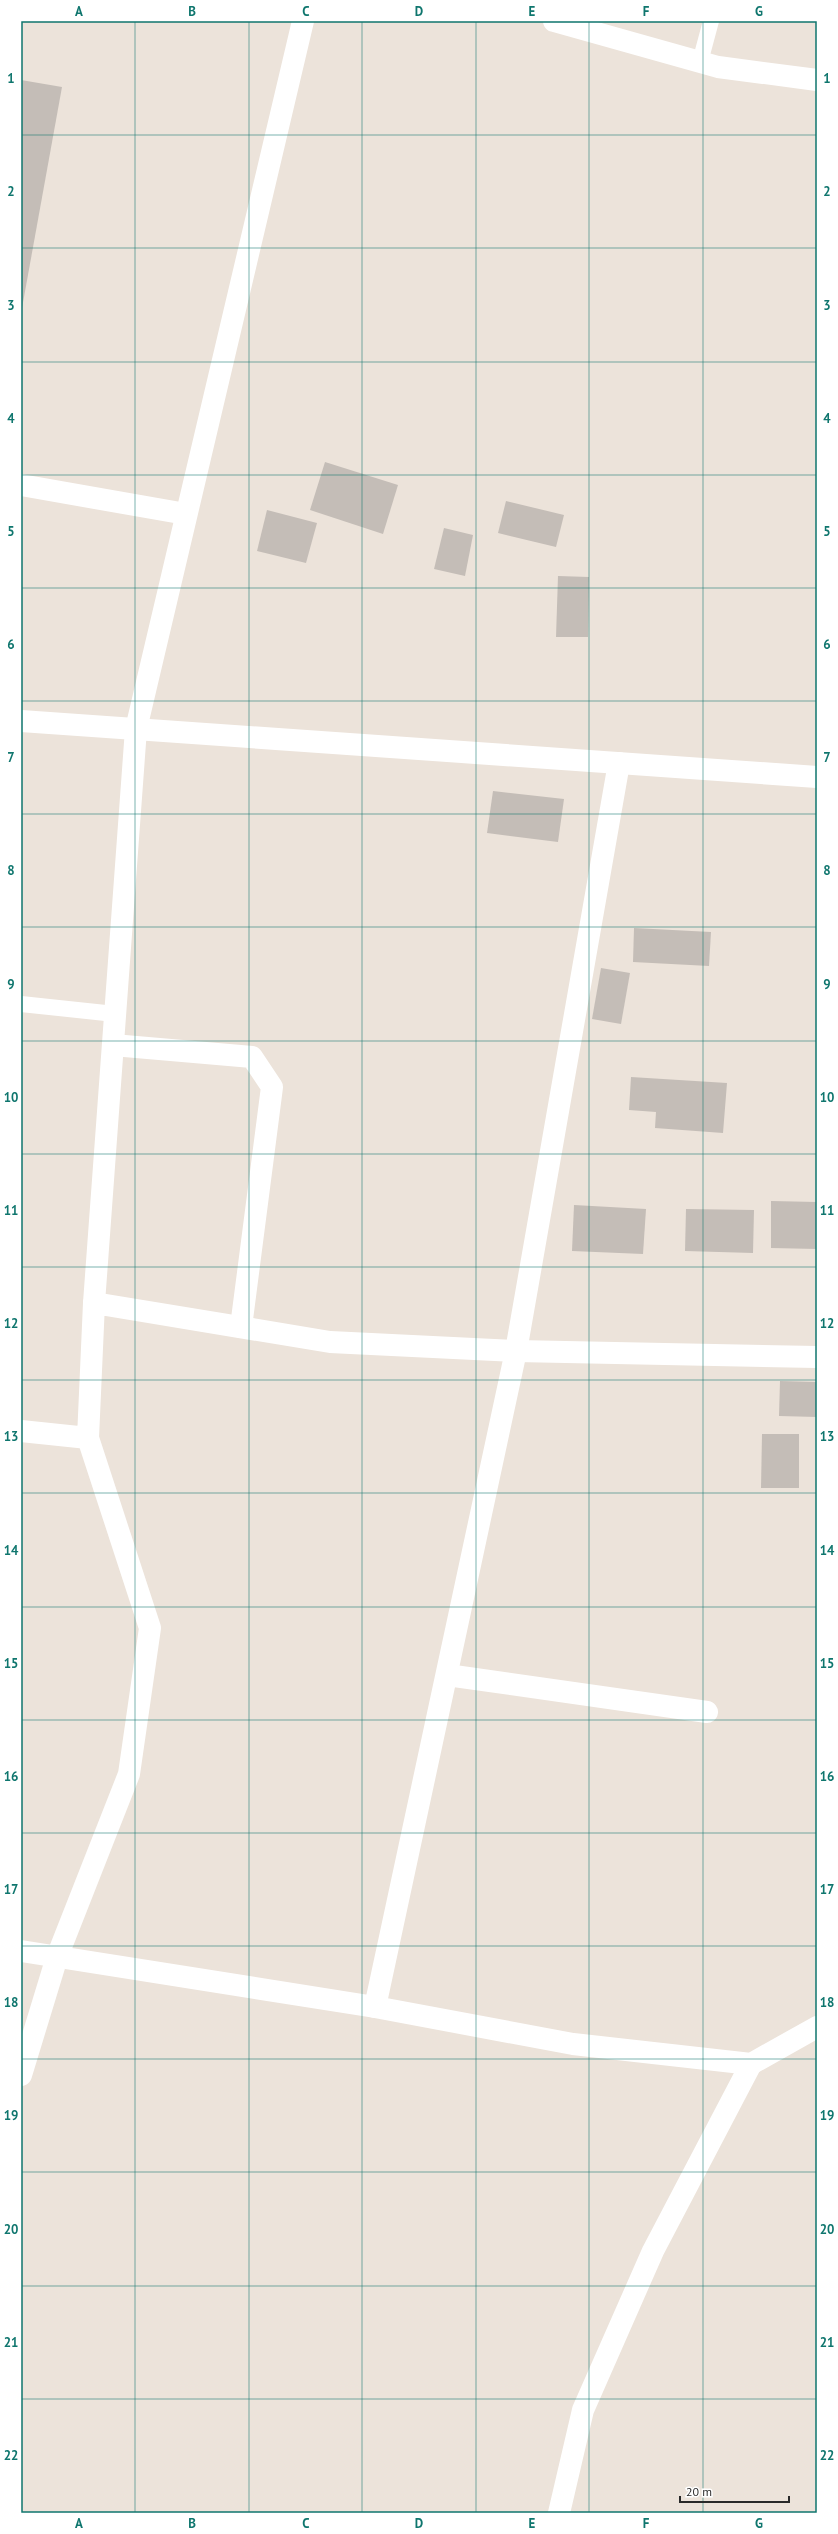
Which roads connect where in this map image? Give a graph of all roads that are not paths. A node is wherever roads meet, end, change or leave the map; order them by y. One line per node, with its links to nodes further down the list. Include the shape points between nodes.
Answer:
1 (303, 21): 7 (street)
2 (554, 21): 4 (street)
3 (711, 21): 4 (lane)
4 (700, 62): 5 (street, via 718,67)
5 (817, 80)
6 (21, 485): 7 (street)
7 (186, 514): 9 (street)
8 (21, 721): 9 (street)
9 (136, 729): 10 (street); 13 (street)
10 (619, 764): 11 (street); 17 (street)
11 (817, 777)
12 (21, 1004): 13 (lane)
13 (115, 1014): 14 (street)
14 (113, 1045): 15 (street); 16 (street, via 252,1057 272,1087)
15 (94, 1303): 16 (street); 20 (street)
16 (241, 1327): 17 (street, via 330,1342)
17 (516, 1351): 18 (street); 21 (street)
18 (817, 1357)
19 (21, 1431): 20 (street)
20 (88, 1438): 24 (street, via 150,1628 129,1774)
21 (447, 1675): 22 (street); 25 (street)
22 (707, 1712)
23 (21, 1951): 24 (street)
24 (57, 1957): 25 (street); 28 (street)
25 (375, 2007): 27 (street, via 574,2044)
26 (817, 2027): 27 (street)
27 (751, 2064): 29 (street, via 653,2251 583,2410)
28 (21, 2074)
29 (559, 2513)

